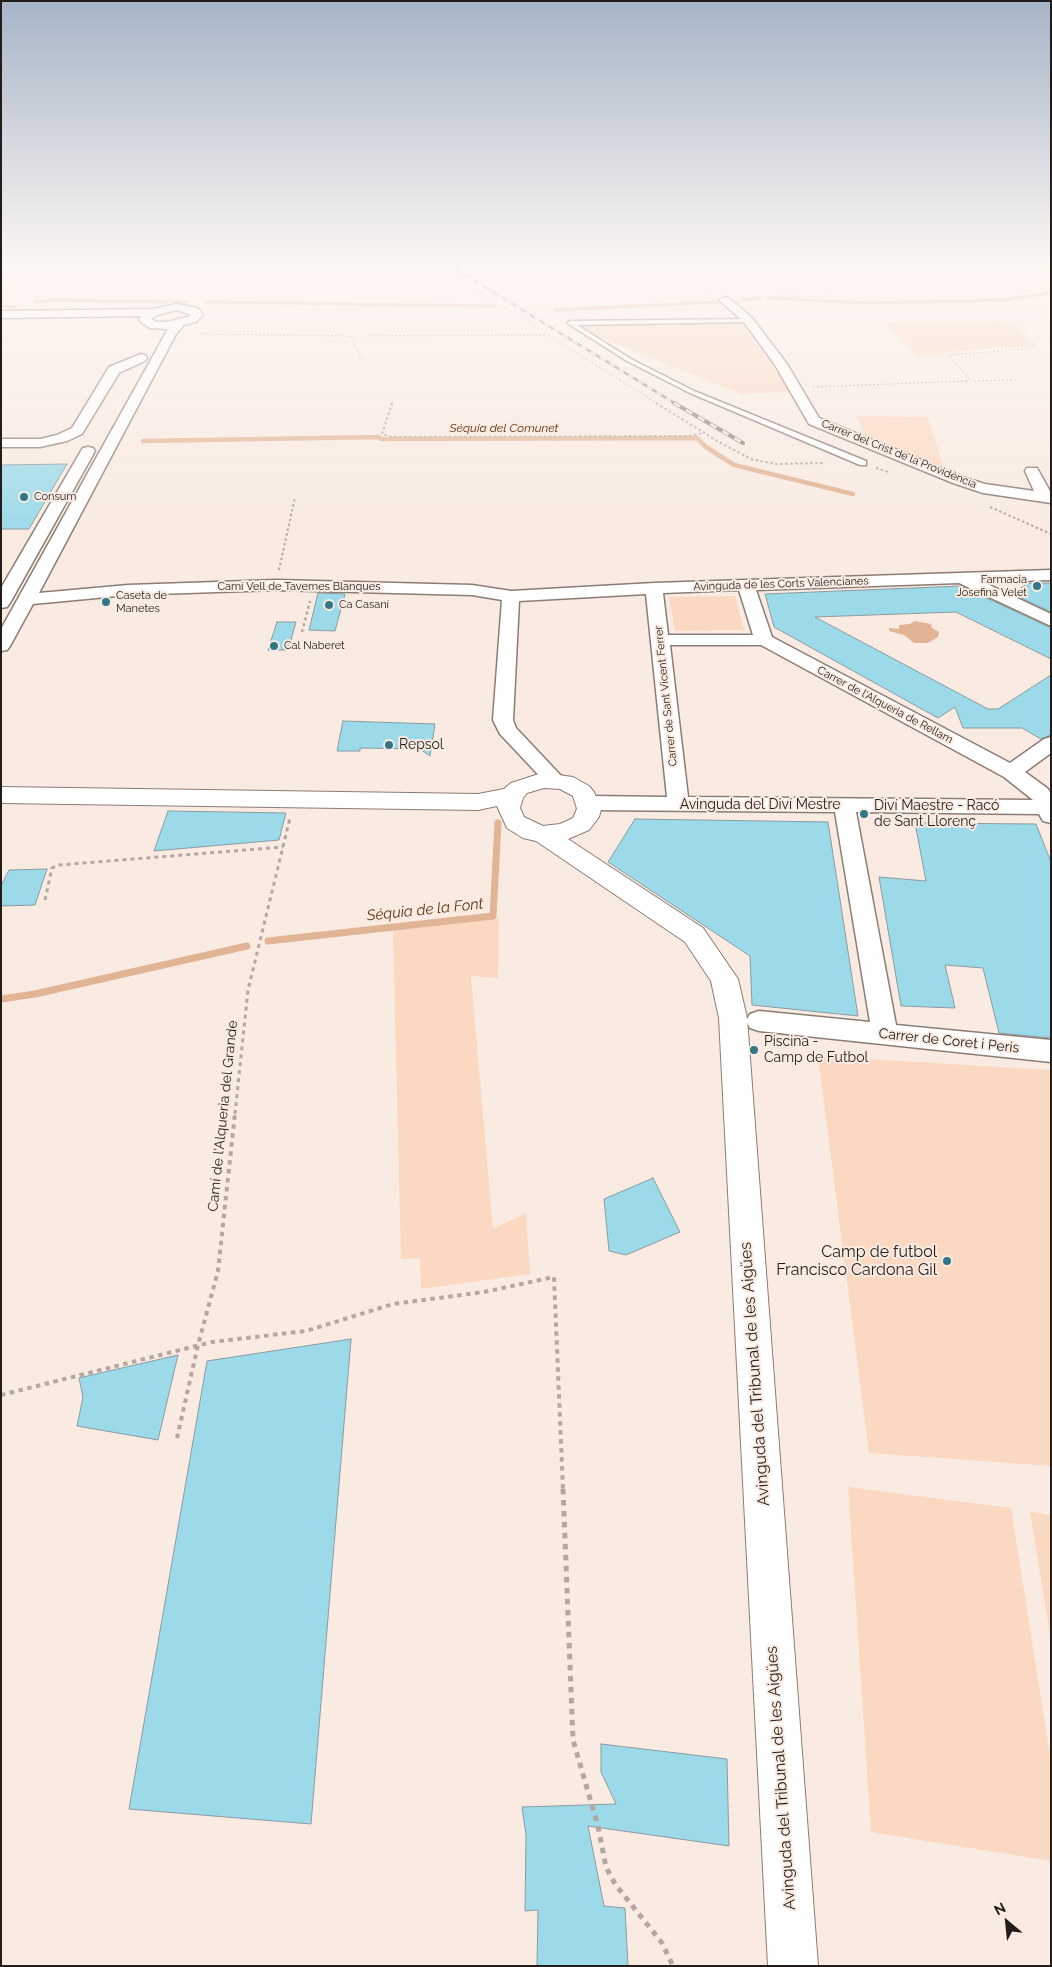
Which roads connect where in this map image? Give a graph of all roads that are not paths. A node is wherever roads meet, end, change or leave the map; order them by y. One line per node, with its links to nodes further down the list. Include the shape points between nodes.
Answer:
1 (145, 352): 5 (street)
2 (163, 352): 17 (street)
3 (616, 352): 9 (lane, via 692,392)
4 (773, 352): 11 (street, Carrer del Crist de la Providència, via 814,421 958,480 983,488)
5 (141, 358): 6 (street); 8 (street, via 114,370 77,430 62,438 40,443)
6 (127, 383)
7 (93, 442): 18 (street)
8 (1, 443)
9 (863, 463)
10 (1032, 470): 11 (street)
11 (1047, 497)
12 (1051, 575): 13 (street, Avinguda de les Corts Valencianes)
13 (962, 578): 14 (street, Avinguda de les Corts Valencianes); 19 (street)
14 (746, 585): 15 (street, Avinguda de les Corts Valencianes); 21 (street)
15 (654, 588): 16 (street, Avinguda de les Corts Valencianes); 20 (street, Carrer de Sant Vicent Ferrer)
16 (511, 596): 17 (street, Camí Vell de Tavernes Blanques, via 472,590 276,585 128,590); 25 (street, via 503,720 506,730)
17 (27, 599): 22 (street)
18 (1, 603)
19 (1051, 621)
20 (660, 640): 21 (street); 28 (street, Carrer de Sant Vicent Ferrer)
21 (764, 640): 24 (street, Carrer de l'Alqueria de Rellam)
22 (1, 646)
23 (1051, 743): 24 (street)
24 (1010, 772): 31 (street, Carrer de l'Alqueria de Rellam, via 1040,793)
25 (556, 780): 27 (street, via 581,791); 29 (street, via 542,780 519,788)
26 (2, 795): 29 (street, via 294,798)
27 (589, 803): 28 (street, Avinguda del Diví Mestre); 32 (street, via 587,816)
28 (678, 804): 30 (street, Avinguda del Diví Mestre)
29 (511, 805): 32 (street, via 522,828)
30 (844, 805): 31 (street, Avinguda del Diví Mestre); 34 (street)
31 (1050, 810)
32 (574, 842): 36 (street, Avinguda del Tribunal de les Aigües, via 694,935 724,979 733,1018)
33 (759, 1021): 34 (street, Carrer de Coret i Peris)
34 (885, 1034): 35 (street, Carrer de Coret i Peris)
35 (1051, 1051)
36 (793, 1966)

